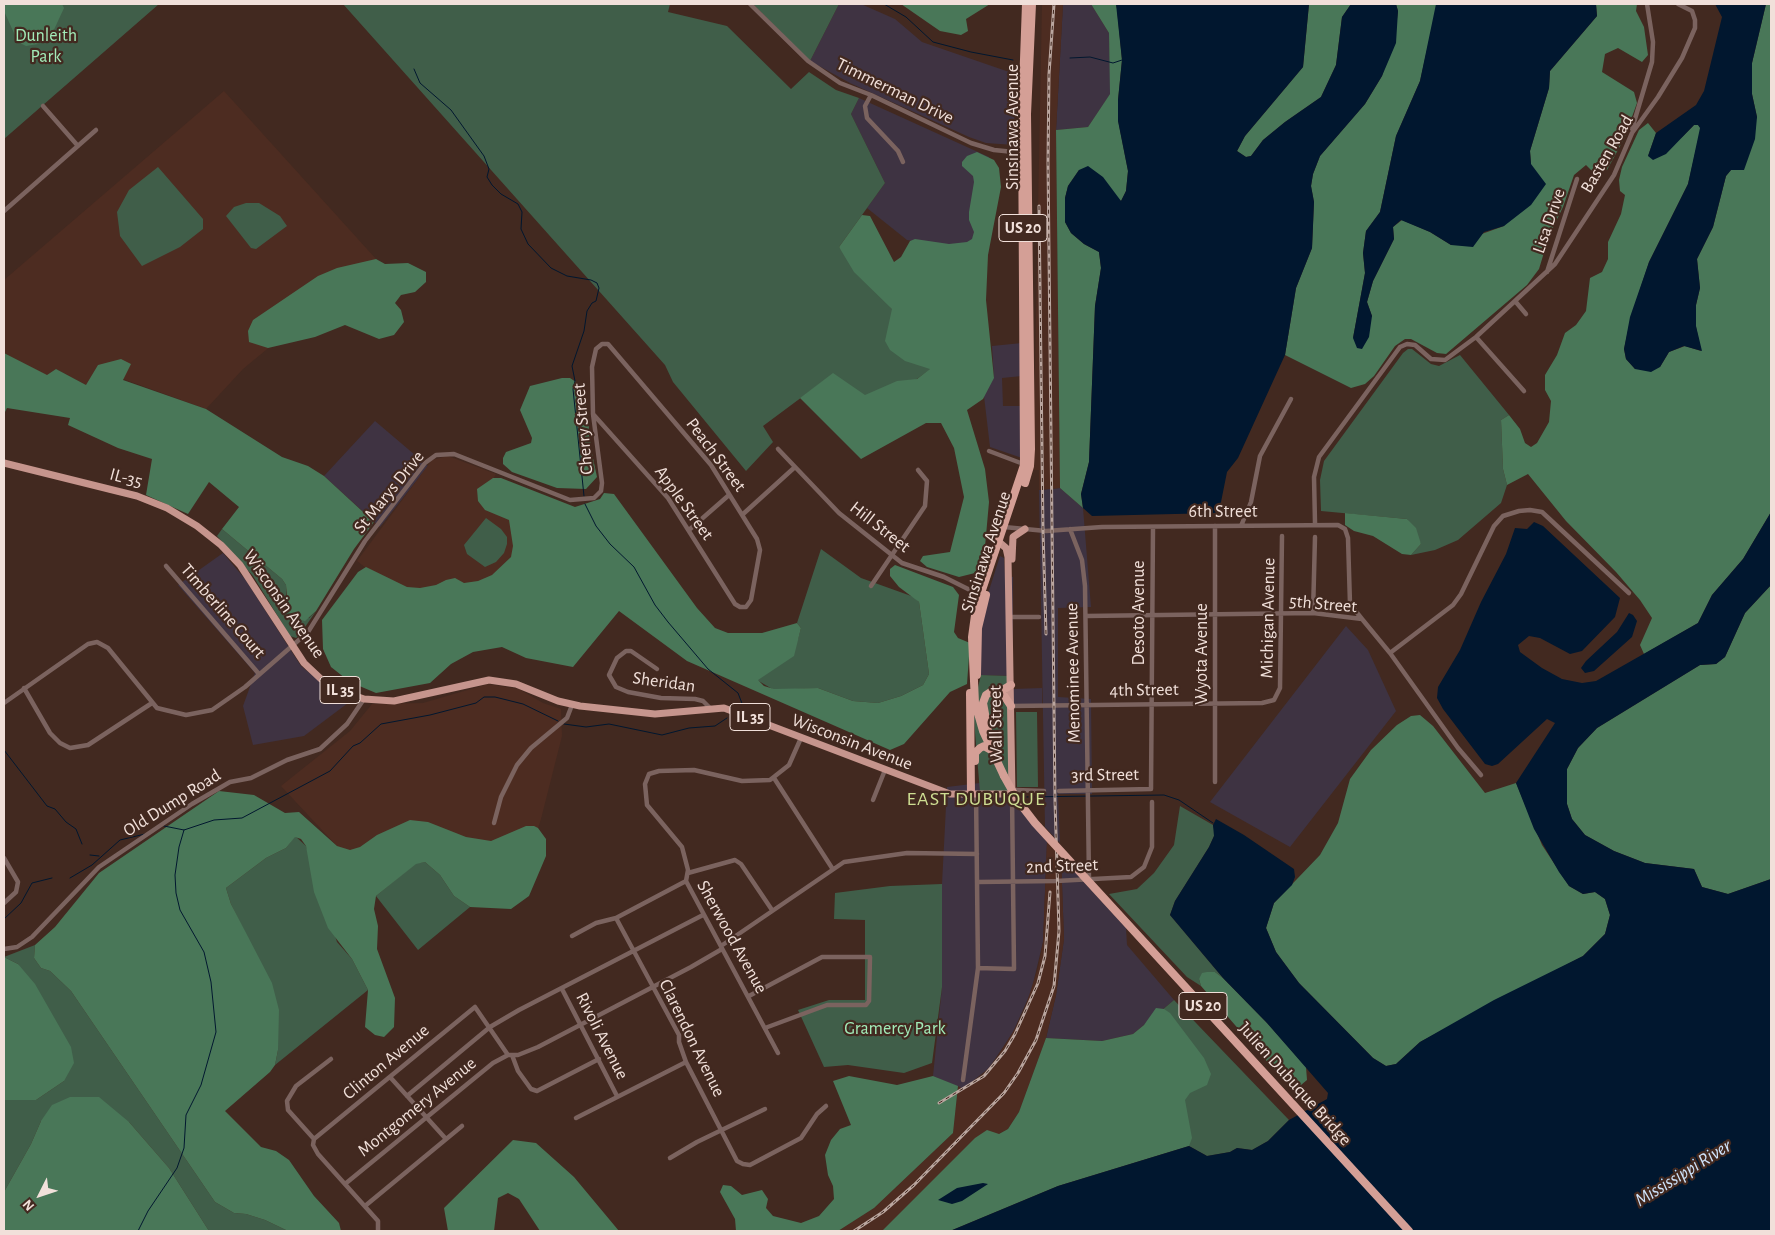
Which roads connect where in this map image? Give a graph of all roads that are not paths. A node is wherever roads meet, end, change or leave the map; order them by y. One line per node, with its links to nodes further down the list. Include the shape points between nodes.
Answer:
1 (750, 4): 6 (street, Timmerman Drive, via 820,70 840,83)
2 (1026, 4): 11 (highway, Sinsinawa Avenue / US 20, via 1022,65)
3 (1032, 4): 11 (highway, Sinsinawa Avenue / US 20)
4 (1647, 4): 9 (street, via 1653,42 1652,62)
5 (1678, 4): 9 (street, Basten Road, via 1692,11 1695,28 1675,71)
6 (871, 95): 11 (street, Timmerman Drive, via 971,143 994,150); 12 (street, via 865,106 867,118 898,151)
7 (43, 106): 10 (street)
8 (96, 130): 10 (street)
9 (1632, 133): 15 (street, Basten Road, via 1614,175)
10 (78, 146): 14 (street)
11 (1025, 152): 26 (highway, Sinsinawa Avenue / US 20)
12 (903, 162)
13 (1578, 179): 15 (street, Lisa Drive)
14 (4, 211)
15 (1547, 272): 16 (street, Basten Road)
16 (1515, 301): 17 (street); 18 (street, Basten Road)
17 (1526, 314)
18 (1476, 337): 20 (street); 32 (street, via 1442,361 1431,359 1411,344 1398,350 1316,462)
19 (601, 344): 22 (street, Cherry Street, via 592,367); 29 (street, Peach Street, via 608,344 710,465)
20 (1524, 391)
21 (1291, 400): 34 (street, via 1260,456 1251,502)
22 (593, 414): 30 (street, Cherry Street, via 601,488 594,498); 39 (street, Apple Street, via 668,498)
23 (778, 449): 27 (street, Hill Street)
24 (989, 451): 26 (street)
25 (4, 463): 43 (main road, IL-35 / IL 35, via 153,501 197,526)
26 (1027, 466): 35 (highway, Sinsinawa Avenue / US 20)
27 (795, 467): 31 (street); 44 (street, Hill Street, via 839,514)
28 (918, 470): 44 (street, via 928,481 925,506)
29 (729, 495): 31 (street, Peach Street); 39 (street)
30 (581, 500): 59 (street, St Marys Drive, via 564,498 454,454 436,455 425,463 365,541 311,628)
31 (742, 515): 50 (street, Peach Street, via 760,547 751,600)
32 (1315, 523): 34 (street, 6th Street); 58 (street, 6th Street, via 1338,525 1346,531 1350,602)
33 (1215, 526): 34 (street, 6th Street); 36 (street, 6th Street); 51 (street, Wyota Avenue)
34 (1241, 526)
35 (1006, 527): 37 (street, 6th Street); 42 (highway, Sinsinawa Avenue / US 20)
36 (1153, 527): 38 (street, 6th Street); 54 (street, Desoto Avenue)
37 (1025, 529): 38 (street, 6th Street); 46 (main road, via 1012,540 1012,568)
38 (1070, 529): 55 (street, Menominee Avenue, via 1083,564)
39 (689, 530): 50 (street, Apple Street, via 735,604 742,608)
40 (1282, 536): 52 (street, Michigan Avenue)
41 (1315, 536): 53 (street)
42 (1000, 542): 46 (main road, Wall Street, via 1007,553); 49 (highway, Sinsinawa Avenue / US 20)
43 (228, 551): 59 (main road, Wisconsin Avenue / IL 35, via 254,585)
44 (893, 555): 47 (street); 49 (street, Hill Street, via 905,565)
45 (166, 566): 63 (street, Timberline Court)
46 (1008, 576): 56 (main road, Wall Street)
47 (872, 586)
48 (1629, 593): 60 (street, via 1542,512 1519,511 1504,516 1494,526 1453,605)
49 (983, 596): 61 (highway, Sinsinawa Avenue / US 20, via 973,622); 77 (highway, Sinsinawa Avenue / US 20, via 977,671 979,698)
50 (747, 605)
51 (1216, 614): 52 (street, 5th Street); 54 (street, 5th Street); 71 (street, Wyota Avenue)
52 (1281, 614): 53 (street, 5th Street); 67 (street, Michigan Avenue, via 1280,688)
53 (1314, 614): 58 (street, 5th Street)
54 (1154, 615): 55 (street, 5th Street); 72 (street, Desoto Avenue)
55 (1086, 616): 74 (street, Menominee Avenue)
56 (1010, 617): 57 (street); 64 (main road, Wall Street)
57 (1039, 617)
58 (1362, 619): 60 (street, 5th Street)
59 (292, 647): 63 (street, St Marys Drive); 68 (main road, Wisconsin Avenue / IL 35, via 321,679)
60 (1390, 653): 82 (street, 5th Street, via 1434,717)
61 (972, 658): 79 (highway, Sinsinawa Avenue / US 20, via 976,703); 89 (highway)
62 (657, 669): 76 (street, Sheridan, via 631,651 622,653 610,669 610,679 614,685 628,692 651,697 695,699)
63 (260, 674): 70 (street, St Marys Drive, via 212,710 200,714 174,713)
64 (1011, 685): 66 (highway); 75 (main road, Wall Street)
65 (24, 688): 69 (street); 70 (street, via 88,644 97,642 108,648); 70 (street, via 50,733 60,744 70,748 88,745)
66 (1000, 691): 75 (highway); 77 (highway, via 992,691 984,697)
67 (1276, 698): 71 (street, 4th Street, via 1262,703)
68 (364, 699): 73 (main road, Wisconsin Avenue / IL 35, via 407,699 489,680 516,684); 108 (street, Old Dump Road, via 347,724 320,749 251,778 230,782 192,804 99,867 32,937 17,947)
69 (4, 703)
70 (152, 703)
71 (1216, 703): 72 (street, 4th Street); 84 (street, Wyota Avenue)
72 (1151, 704): 74 (street, 4th Street); 85 (street, Desoto Avenue)
73 (572, 705): 76 (main road, Wisconsin Avenue / IL 35, via 655,714); 93 (street, via 567,718 531,748 517,765 501,797)
74 (1087, 705): 75 (street, 4th Street); 88 (street, Menominee Avenue)
75 (1011, 706): 90 (main road, Wall Street)
76 (710, 708): 78 (main road, Wisconsin Avenue / IL 35, via 734,711)
77 (988, 730): 80 (highway, Sinsinawa Avenue / US 20)
78 (801, 738): 81 (main road, Wisconsin Avenue / IL 35); 83 (street, via 789,765)
79 (991, 750): 80 (highway, Sinsinawa Avenue / US 20); 89 (highway, via 984,746 975,753)
80 (997, 760): 138 (highway, Julien Dubuque Bridge / US 20, bridge, via 1018,802 1035,824)
81 (885, 770): 89 (main road, Wisconsin Avenue / IL 35, via 940,792); 91 (street)
82 (1481, 775)
83 (774, 778): 96 (street); 97 (street, Sherwood Avenue, via 748,781 694,770 649,774 645,784 647,805 682,847)
84 (1215, 782)
85 (1151, 789): 88 (street, 3rd Street)
86 (1044, 791): 90 (street, via 1016,790)
87 (1059, 791): 88 (street, 3rd Street)
88 (1088, 792): 98 (street, Menominee Avenue)
89 (974, 793): 90 (main road, IL 35); 94 (street)
90 (1012, 794): 99 (street, Wall Street)
91 (873, 800)
92 (1152, 802): 98 (street, 2nd Street, via 1152,848 1144,867 1131,877)
93 (494, 823)
94 (977, 854): 96 (street, Montgomery Avenue, via 897,854 851,860); 101 (street)
95 (4, 858): 102 (street, via 18,882 16,892)
96 (832, 868): 103 (street, Montgomery Avenue)
97 (688, 873): 100 (street, Sherwood Avenue); 103 (street, via 735,860)
98 (1089, 879): 99 (street, 2nd Street)
99 (1013, 881): 101 (street, 2nd Street); 110 (street, Wall Street, via 1014,969)
100 (686, 882): 104 (street, Sherwood Avenue); 105 (street)
101 (978, 882): 110 (street)
102 (4, 903)
103 (772, 910): 107 (street, Montgomery Avenue)
104 (703, 915): 107 (street, Sherwood Avenue); 109 (street)
105 (616, 918): 106 (street, via 596,923); 109 (street, Clarendon Avenue)
106 (572, 936)
107 (722, 947): 111 (street, Montgomery Avenue); 113 (street, Sherwood Avenue)
108 (4, 949)
109 (633, 951): 111 (street, Clarendon Avenue); 112 (street)
110 (978, 968): 123 (street)
111 (652, 987): 114 (street, Montgomery Avenue); 121 (street, Clarendon Avenue, via 679,1035)
112 (562, 989): 114 (street, Rivoli Avenue); 115 (street)
113 (749, 996): 116 (street, Sherwood Avenue); 116 (street, via 822,957 870,957 869,1001 866,1005 827,1005)
114 (581, 1024): 118 (street, Montgomery Avenue, via 523,1054); 119 (street, Rivoli Avenue)
115 (490, 1027): 118 (street); 122 (street, Clinton Avenue, via 475,1007); 124 (street)
116 (765, 1028): 117 (street, Sherwood Avenue)
117 (778, 1053)
118 (510, 1055): 119 (street, via 518,1071 537,1091); 128 (street, Montgomery Avenue, via 493,1063)
119 (599, 1059): 125 (street, Rivoli Avenue)
120 (331, 1060): 132 (street, via 296,1086 287,1101 288,1110)
121 (686, 1062): 125 (street); 131 (street, Clarendon Avenue)
122 (390, 1077): 124 (street); 132 (street, Clinton Avenue)
123 (962, 1080)
124 (408, 1096): 128 (street)
125 (617, 1096): 129 (street)
126 (826, 1106): 131 (street, Clarendon Avenue, via 801,1138 747,1165 736,1161)
127 (765, 1109): 131 (street)
128 (428, 1117): 133 (street); 135 (street, Montgomery Avenue)
129 (576, 1118)
130 (462, 1126): 133 (street)
131 (722, 1131): 134 (street)
132 (314, 1139): 135 (street, via 313,1145 318,1154)
133 (446, 1139): 136 (street)
134 (670, 1158)
135 (345, 1184): 136 (street)
136 (365, 1206): 137 (street, via 378,1221)
137 (378, 1231)
138 (1409, 1231)

